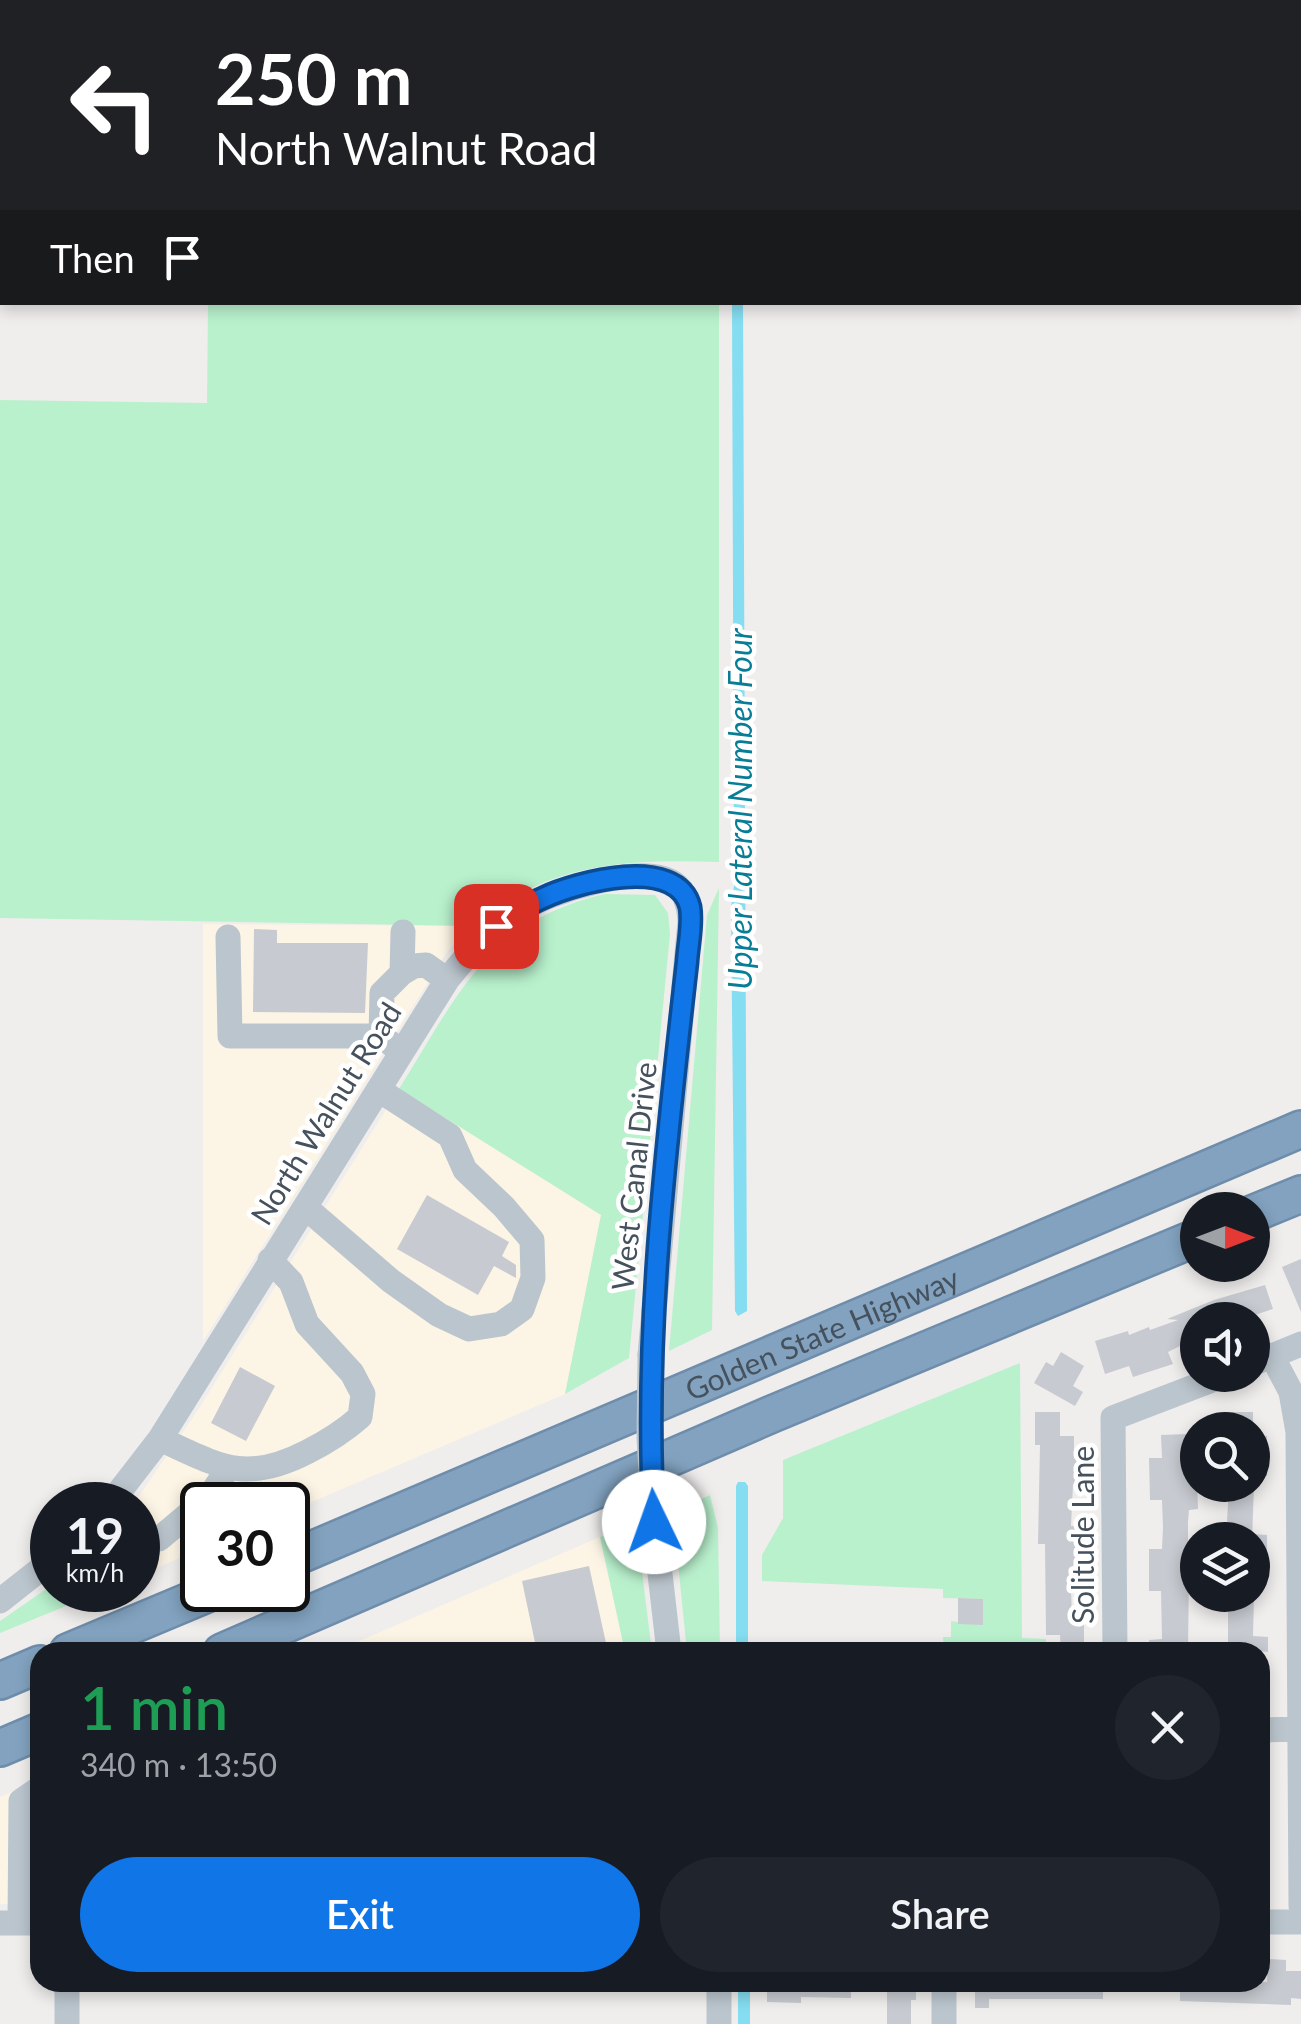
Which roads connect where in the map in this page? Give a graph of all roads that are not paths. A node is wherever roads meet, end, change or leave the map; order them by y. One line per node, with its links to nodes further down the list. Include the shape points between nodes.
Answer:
1 (679, 888): 5 (street, North Walnut Road, via 660,878 621,878 546,896 496,926); 29 (street, West Canal Drive, bridge, via 690,921 650,1355 654,1522)
2 (403, 932): 4 (street)
3 (228, 936): 6 (street, via 230,1036)
4 (402, 973): 5 (street, via 426,964); 6 (street, via 382,994)
5 (447, 980): 7 (street, North Walnut Road)
6 (381, 1036): 7 (street)
7 (402, 1052): 8 (street, North Walnut Road)
8 (378, 1090): 11 (street, North Walnut Road); 11 (street, via 450,1136 465,1170 532,1240 533,1278 522,1309 501,1324 469,1330 391,1282)
9 (1301, 1128): 23 (highway, Golden State Highway)
10 (1301, 1194): 12 (highway)
11 (305, 1207): 14 (street, North Walnut Road)
12 (1270, 1207)
13 (1180, 1244): 28 (highway, Golden State Highway)
14 (270, 1260): 19 (street, North Walnut Road); 20 (street, via 291,1282 307,1324 352,1373 363,1394 360,1418 281,1465)
15 (1301, 1344): 16 (street)
16 (1270, 1357)
17 (1270, 1369): 34 (street, via 1291,1392 1298,1432)
18 (1182, 1392): 30 (street, Solitude Lane, via 1114,1418)
19 (160, 1438): 20 (street); 21 (street, North Walnut Road)
20 (228, 1468): 22 (street, via 210,1496)
21 (127, 1482)
22 (160, 1537)
23 (310, 1551)
24 (30, 1577): 25 (street)
25 (0, 1601)
26 (180, 1605): 27 (highway)
27 (92, 1642)
28 (245, 1642)
29 (668, 1642)
30 (1115, 1642)
31 (30, 1668): 32 (highway)
32 (0, 1681)
33 (1270, 1730): 34 (street)
34 (1300, 1730): 38 (street)
35 (30, 1734): 36 (highway)
36 (0, 1748)
37 (30, 1795): 41 (street, via 21,1801)
38 (1301, 1906)
39 (1270, 1922): 40 (street)
40 (1301, 1922)
41 (20, 1923)
42 (68, 1992): 45 (street)
43 (719, 1992): 46 (street)
44 (944, 1992): 47 (street)
45 (68, 2024)
46 (719, 2024)
47 (944, 2024)

